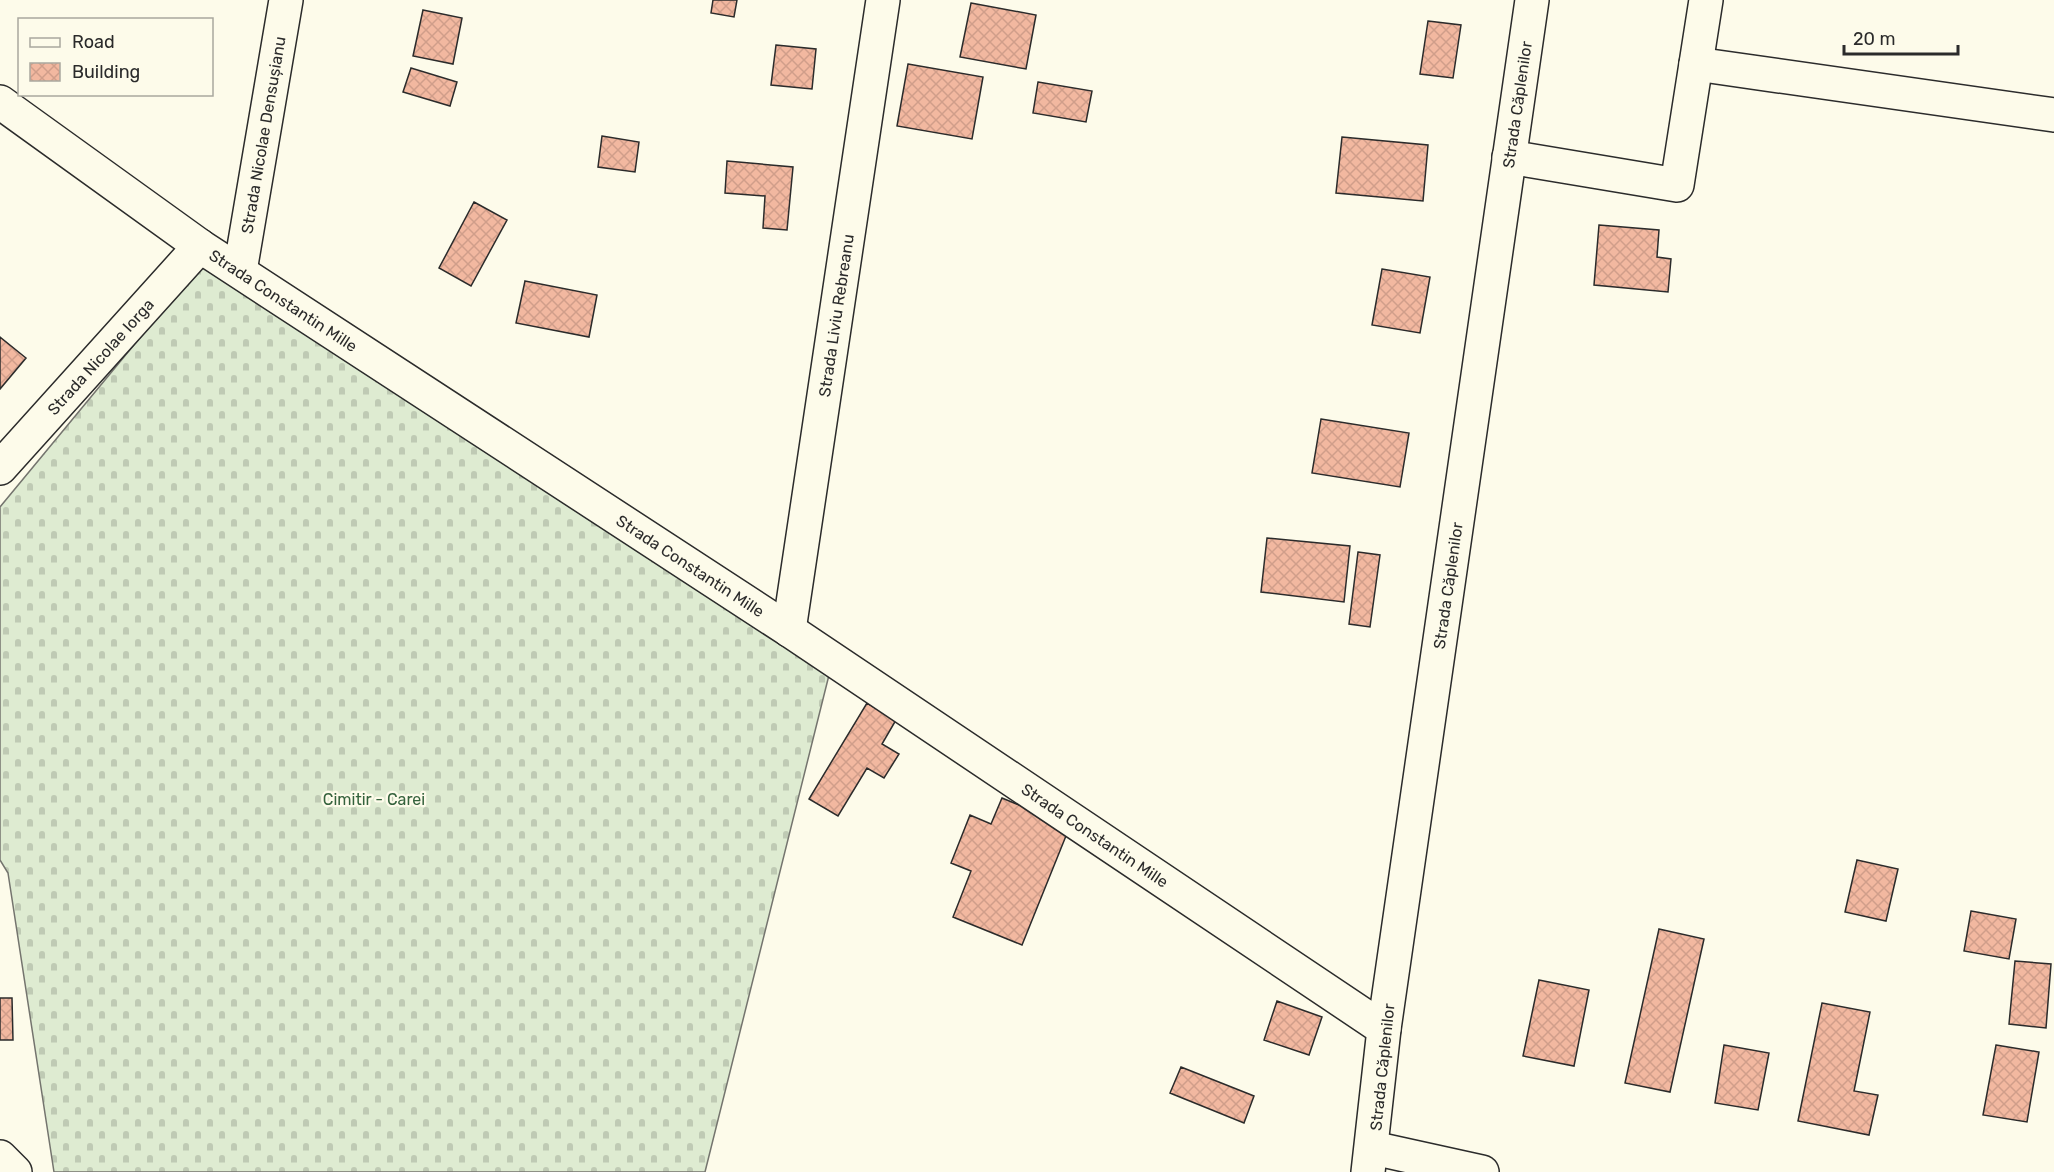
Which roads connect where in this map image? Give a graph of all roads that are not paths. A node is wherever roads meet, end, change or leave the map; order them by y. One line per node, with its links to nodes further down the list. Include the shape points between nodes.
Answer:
1 (286, 0): 10 (street, Strada Nicolae Densușianu)
2 (883, 0): 12 (street, Strada Liviu Rebreanu)
3 (1532, 0): 8 (street, Strada Căplenilor)
4 (1706, 0): 5 (street)
5 (1696, 64): 7 (street); 8 (street, via 1677,185)
6 (0, 102): 9 (street, Strada Constantin Mille)
7 (2054, 115)
8 (1509, 157): 13 (street, Strada Căplenilor)
9 (200, 246): 10 (street, Strada Constantin Mille); 11 (street, Strada Nicolae Iorga)
10 (240, 271): 12 (street, Strada Constantin Mille)
11 (0, 468)
12 (789, 630): 13 (street, Strada Constantin Mille)
13 (1384, 1029): 15 (street, Strada Căplenilor)
14 (0, 1157): 16 (street)
15 (1371, 1160): 17 (street)
16 (15, 1172)
17 (1482, 1172)

